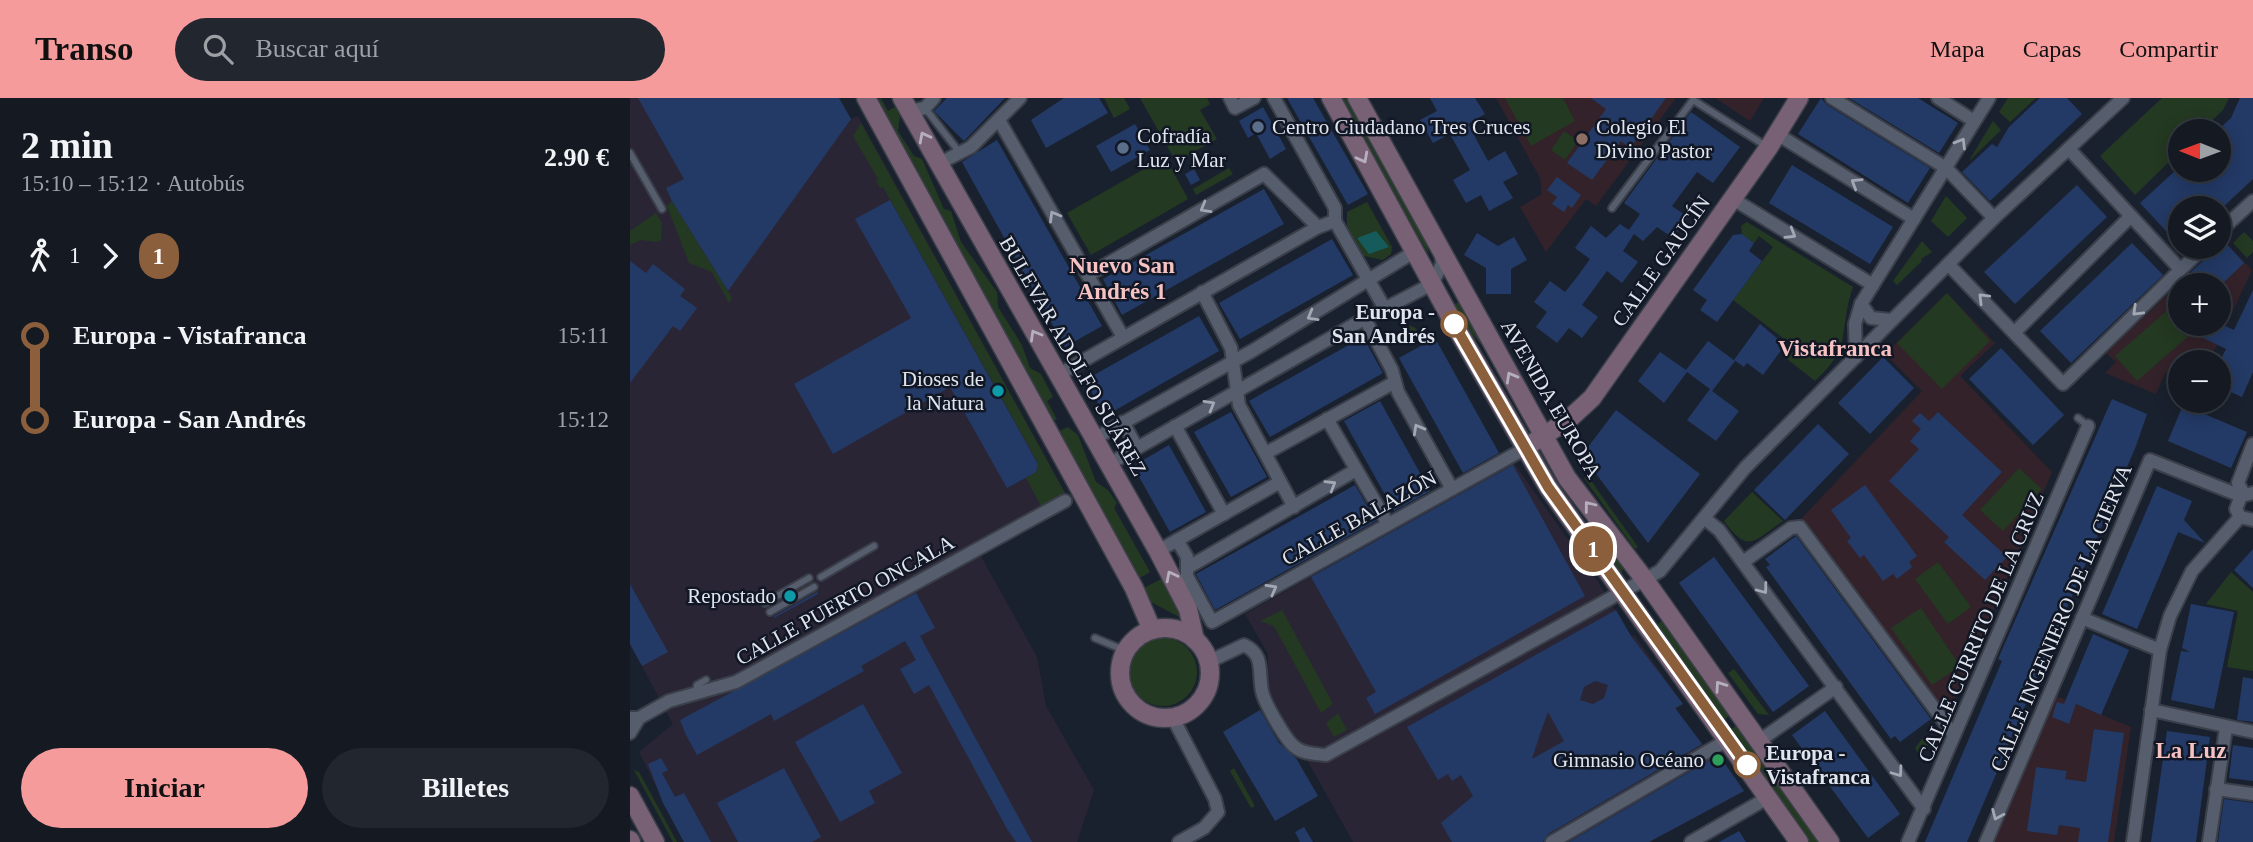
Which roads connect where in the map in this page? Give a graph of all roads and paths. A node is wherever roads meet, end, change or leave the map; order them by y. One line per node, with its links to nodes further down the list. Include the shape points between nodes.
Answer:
1 (866, 98): 87 (main road, via 1134,588)
2 (1020, 98): 14 (street)
3 (1254, 98): 12 (street)
4 (1274, 98): 29 (street, via 1335,208)
5 (1331, 98): 33 (main road, one-way to 33)
6 (1357, 98): 32 (main road, AVENIDA EUROPA)
7 (1799, 98): 16 (main road, CALLE GAUCÍN)
8 (1832, 98): 21 (street)
9 (1938, 98): 15 (street)
10 (1989, 98): 15 (street)
11 (2123, 98): 17 (street)
12 (1232, 103)
13 (918, 104): 19 (lane); 20 (main road, BULEVAR ADOLFO SUÁREZ, one-way to 13)
14 (999, 120): 19 (street); 37 (street, one-way to 14)
15 (1974, 121): 21 (street, one-way to 15)
16 (1773, 140): 22 (main road, CALLE GAUCÍN); 24 (lane, via 1693,100); 28 (street, one-way to 16)
17 (2069, 149): 26 (street); 27 (street)
18 (630, 153): 25 (lane)
19 (960, 153): 20 (street)
20 (938, 164): 50 (main road, BULEVAR ADOLFO SUÁREZ, one-way to 20)
21 (1946, 168): 27 (street); 28 (street)
22 (1733, 199): 40 (street, one-way to 40); 57 (main road, CALLE GAUCÍN, via 1592,398)
23 (2253, 201): 30 (street)
24 (1612, 208)
25 (662, 209)
26 (2131, 216): 36 (street); 46 (street)
27 (1994, 218): 35 (street)
28 (1914, 219): 40 (street)
29 (1335, 221): 31 (street); 38 (street)
30 (2231, 221)
31 (1318, 227): 37 (street, one-way to 37, via 1264,174); 41 (street)
32 (1441, 249): 39 (street, via 1442,264); 57 (main road, AVENIDA EUROPA, one-way to 32)
33 (1414, 252): 38 (street); 39 (main road)
34 (2191, 259): 36 (street)
35 (1948, 264): 45 (street); 46 (street, one-way to 35)
36 (2180, 269): 46 (street, one-way to 46, via 2063,384)
37 (1088, 275): 47 (street)
38 (1370, 281): 43 (street); 49 (street, one-way to 49)
39 (1432, 285): 43 (street); 61 (main road)
40 (1873, 285): 42 (street)
41 (1202, 292): 47 (street); 49 (street)
42 (1861, 303): 45 (street, via 1871,318); 48 (street, via 1855,324)
43 (1385, 309): 44 (street)
44 (1365, 319): 51 (street); 52 (street)
45 (1891, 320): 48 (street)
46 (2016, 331)
47 (1123, 337): 50 (street)
48 (1856, 357): 71 (street, via 1745,468)
49 (1234, 361): 52 (street); 54 (street)
50 (1058, 375): 58 (main road, BULEVAR ADOLFO SUÁREZ)
51 (1395, 382): 53 (street); 66 (street, one-way to 51)
52 (1237, 391): 56 (street, one-way to 52); 62 (street, via 1239,405)
53 (1328, 419): 62 (street); 64 (street)
54 (1123, 422): 58 (street); 60 (street)
55 (2083, 422): 102 (street, CALLE CURRITO DE LA CRUZ)
56 (1175, 426): 60 (street); 70 (street)
57 (1544, 436): 61 (main road, CALLE GAUCÍN); 81 (main road, AVENIDA EUROPA, one-way to 57, via 1567,478)
58 (1094, 439): 63 (main road, BULEVAR ADOLFO SUÁREZ)
59 (2253, 444): 67 (street, via 2238,483)
60 (1137, 448): 63 (street)
61 (1525, 448): 66 (street, CALLE BALAZÓN); 83 (main road)
62 (1266, 453): 65 (street)
63 (1108, 464): 76 (main road, BULEVAR ADOLFO SUÁREZ)
64 (1356, 470): 69 (street, one-way to 64); 73 (street)
65 (1280, 482): 69 (street); 70 (street)
66 (1452, 489): 73 (street, CALLE BALAZÓN)
67 (2246, 494): 72 (street, via 2236,509); 86 (street, CALLE INGENIERO DE LA CIERVA, via 2150,460)
68 (1060, 506): 95 (street, CALLE PUERTO ONCALA, via 737,682)
69 (1294, 507): 78 (street)
70 (1224, 514): 74 (street)
71 (1704, 519): 77 (street); 81 (street, via 1660,571)
72 (2247, 519): 90 (street, via 2181,587)
73 (1388, 524): 78 (street, CALLE BALAZÓN, one-way to 73, via 1212,622)
74 (1177, 540): 76 (street); 78 (street, via 1187,557)
75 (874, 546): 79 (lane)
76 (1158, 551): 89 (main road, BULEVAR ADOLFO SUÁREZ, one-way to 76, via 1188,609)
77 (1743, 562): 94 (street, one-way to 94); 102 (street, via 1791,528 1800,527)
78 (1187, 568)
79 (821, 576)
80 (809, 578): 84 (lane)
81 (1646, 580): 83 (street); 104 (main road, AVENIDA EUROPA, one-way to 81)
82 (814, 587): 85 (lane)
83 (1624, 592): 92 (street, via 1326,755 1296,749 1288,740 1262,693 1261,665 1253,649 1244,645); 103 (main road)
84 (765, 603)
85 (770, 612)
86 (2082, 618): 90 (street); 117 (street, CALLE INGENIERO DE LA CIERVA, one-way to 117)
87 (1152, 630): 89 (main road, via 1171,629); 91 (main road)
88 (1095, 638): 91 (lane)
89 (1195, 640): 92 (main road)
90 (2160, 650): 96 (street)
91 (1126, 651): 98 (main road, via 1121,684 1132,704 1150,716)
92 (1208, 662): 98 (main road, via 1207,689 1199,703)
93 (706, 680): 95 (lane, via 697,685)
94 (1836, 687): 104 (street); 109 (street, one-way to 109)
95 (695, 694): 97 (street, CALLE PUERTO ONCALA)
96 (2151, 710): 99 (street); 118 (street)
97 (634, 718): 101 (street, CALLE PUERTO ONCALA)
98 (1173, 718): 111 (street, via 1218,812 1204,828)
99 (2226, 728): 100 (street); 105 (street)
100 (2253, 732)
101 (630, 733)
102 (1954, 735): 109 (street, CALLE CURRITO DE LA CRUZ)
103 (1729, 739): 108 (main road); 112 (street)
104 (1759, 741): 115 (main road, AVENIDA EUROPA)
105 (2216, 789): 106 (street); 119 (street)
106 (2253, 794)
107 (630, 796): 110 (main road)
108 (1769, 797): 113 (street); 114 (main road)
109 (1924, 809): 116 (street, CALLE CURRITO DE LA CRUZ)
110 (655, 842)
111 (1179, 842)
112 (1552, 842)
113 (1691, 842)
114 (1799, 842)
115 (1830, 842)
116 (1909, 842)
117 (1986, 842)
118 (2133, 842)
119 (2209, 842)

